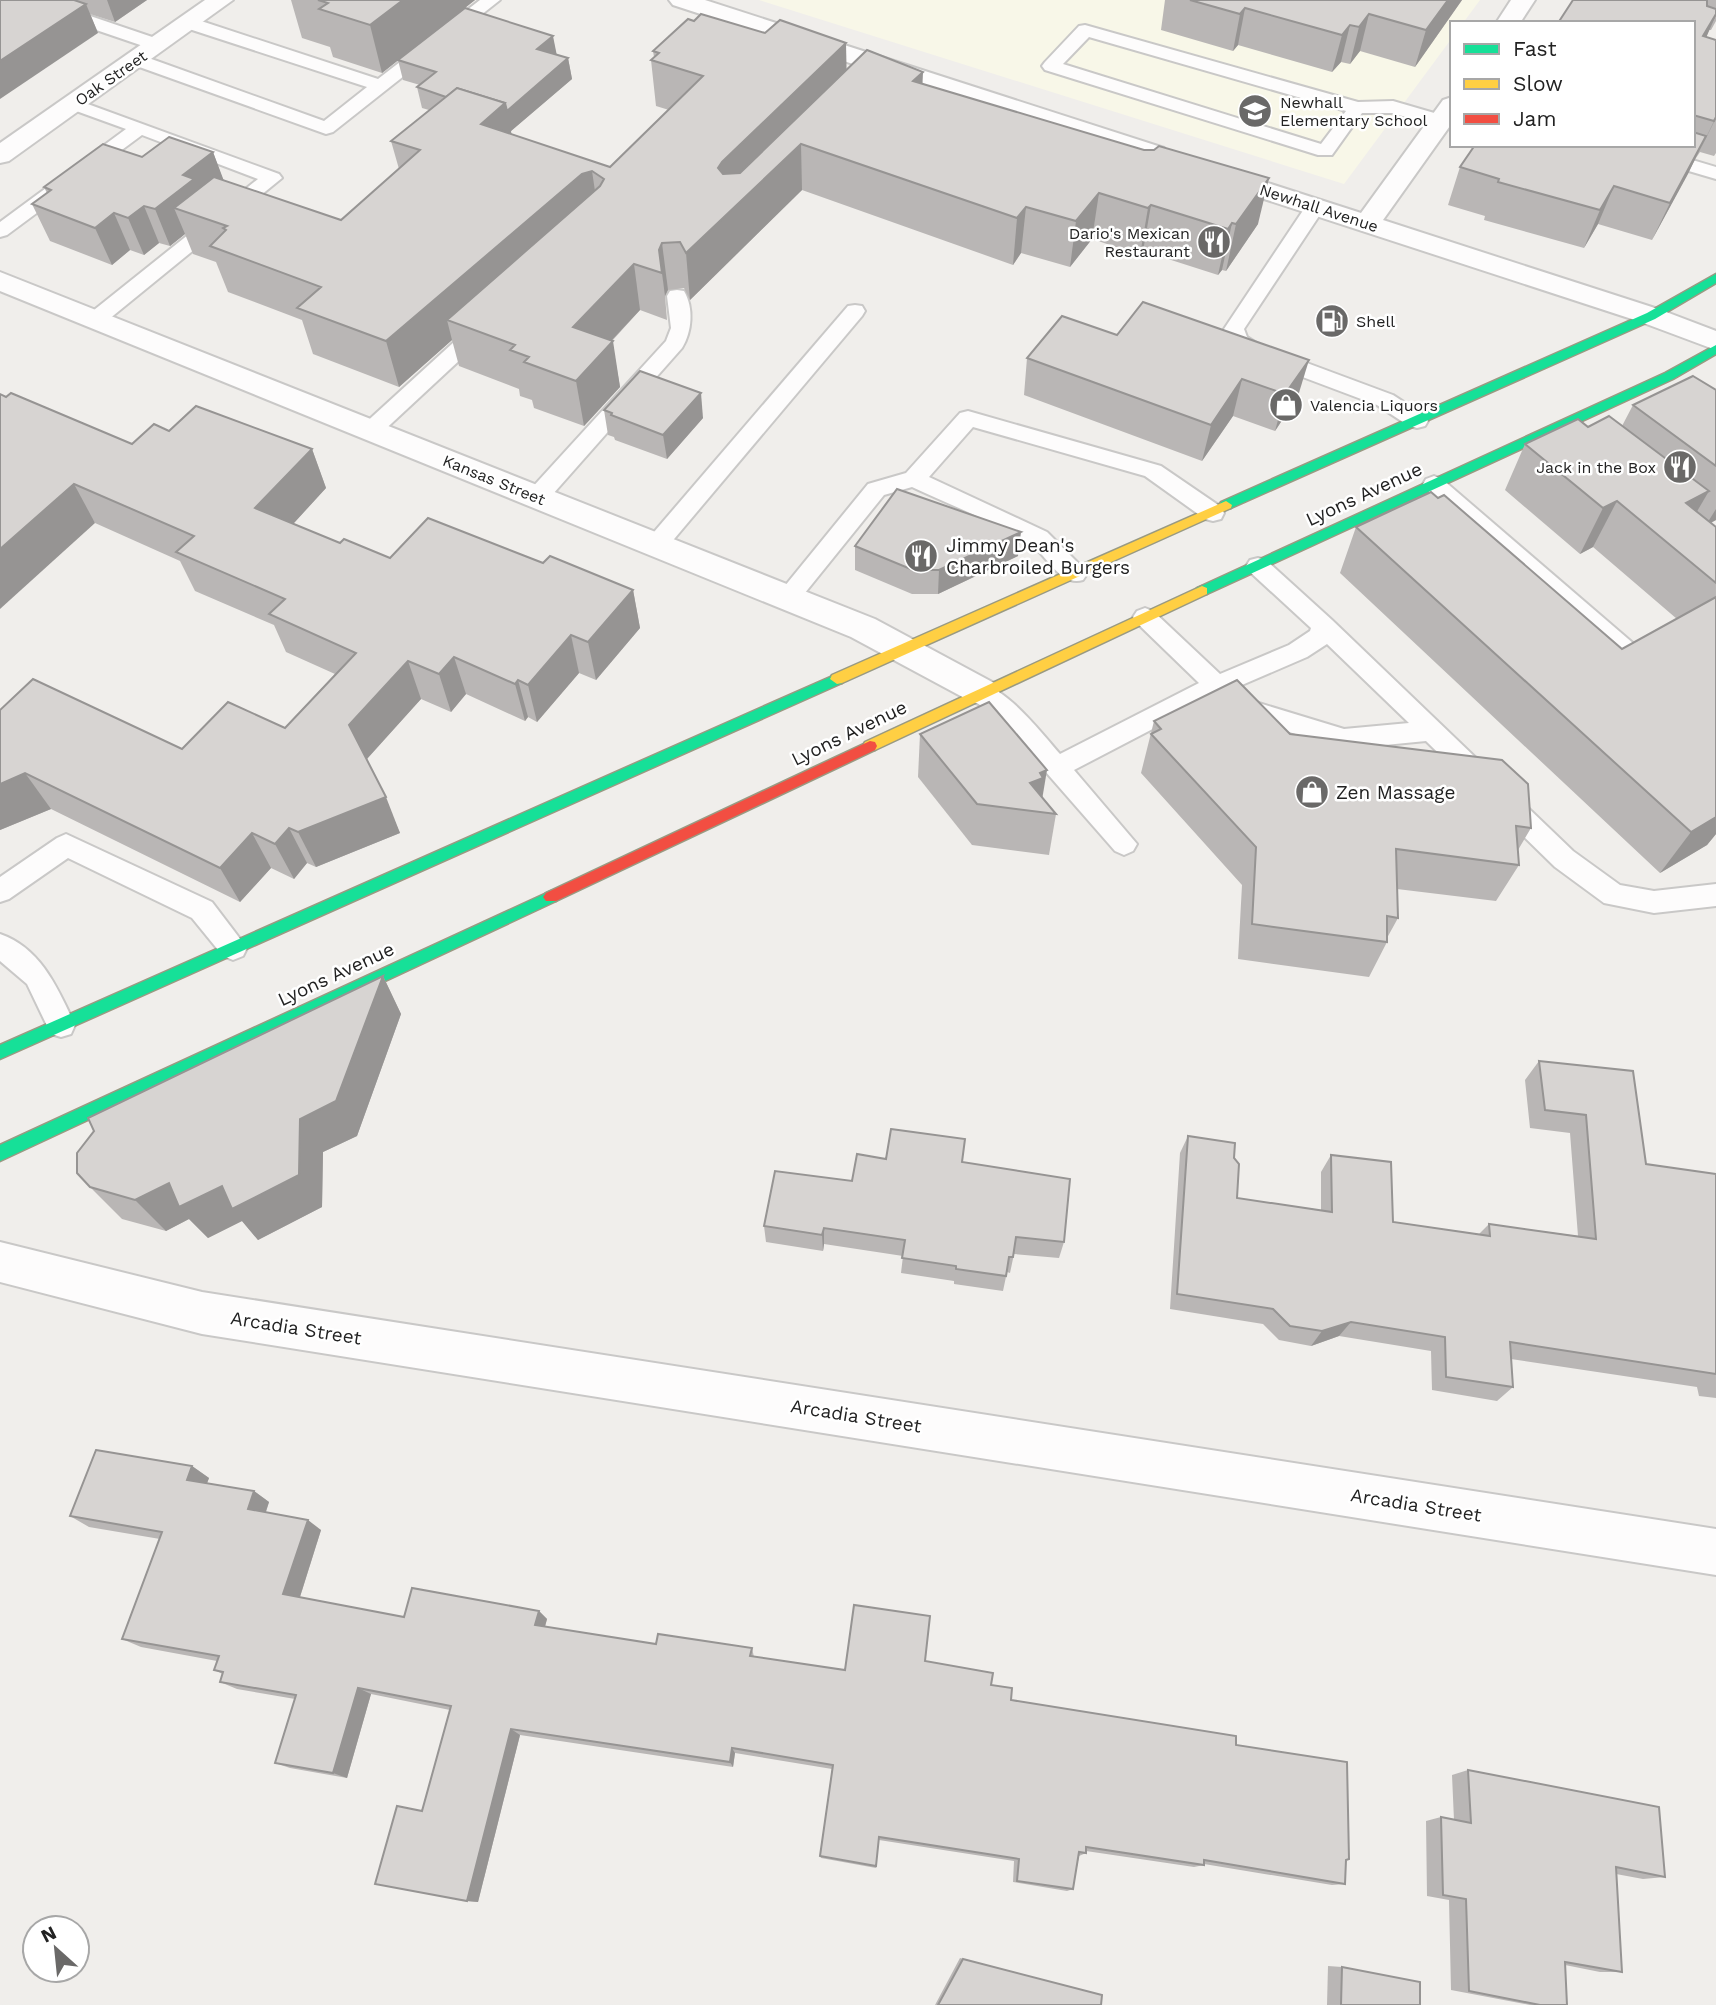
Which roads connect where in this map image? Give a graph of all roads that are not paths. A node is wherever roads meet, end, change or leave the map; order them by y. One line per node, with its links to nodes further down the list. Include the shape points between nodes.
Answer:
1 (26, 0): 8 (lane)
2 (221, 0): 7 (street, Oak Street)
3 (491, 0): 12 (lane)
4 (681, 0): 10 (street)
5 (1523, 0): 6 (street)
6 (1509, 21)
7 (189, 23): 8 (street, Oak Street); 12 (lane)
8 (158, 44): 9 (street, Oak Street)
9 (137, 60): 12 (lane, via 326,128); 13 (street, Oak Street)
10 (885, 65): 11 (lane); 19 (street)
11 (865, 85)
12 (381, 86)
13 (74, 104): 16 (lane); 18 (street, Oak Street)
14 (1357, 108): 14 (lane, via 1085,30 1051,66 1325,151); 15 (lane)
15 (1447, 113): 23 (street)
16 (141, 128): 24 (lane); 31 (lane, via 272,178)
17 (1628, 147): 21 (lane)
18 (0, 155)
19 (1172, 160)
20 (1198, 169): 22 (street, Newhall Avenue)
21 (1716, 173)
22 (1315, 208): 23 (street, Newhall Avenue); 36 (lane, via 1234,328 1237,340 1254,351 1385,400)
23 (1367, 224): 30 (street, Newhall Avenue)
24 (0, 231)
25 (1716, 278): 30 (main road)
26 (0, 281): 31 (street, Kansas Street)
27 (677, 296): 42 (lane, via 681,328 675,343)
28 (855, 311): 44 (lane)
29 (495, 316): 38 (lane)
30 (1651, 316): 32 (street, Newhall Avenue); 36 (main road)
31 (96, 319): 38 (street, Kansas Street)
32 (1716, 341)
33 (1716, 349): 34 (main road, Lyons Avenue)
34 (1638, 390): 35 (lane); 37 (main road, Lyons Avenue)
35 (1660, 404)
36 (1417, 421): 43 (main road)
37 (1558, 427): 39 (lane); 41 (main road, Lyons Avenue)
38 (370, 431): 42 (street, Kansas Street)
39 (1579, 443)
40 (914, 479): 43 (lane, via 968,418 1153,471); 46 (lane, via 1039,538); 47 (lane, via 876,489)
41 (1434, 484): 45 (main road, Lyons Avenue); 51 (lane)
42 (537, 497): 44 (street, Kansas Street)
43 (1213, 513): 46 (main road)
44 (656, 545): 47 (street, Kansas Street)
45 (1258, 566): 48 (main road, Lyons Avenue); 49 (lane)
46 (1075, 575): 50 (main road)
47 (788, 598): 50 (street, Kansas Street)
48 (1145, 618): 52 (lane); 53 (main road, Lyons Avenue)
49 (1324, 626): 52 (lane, via 1319,637 1298,651); 54 (lane)
50 (904, 649): 53 (street, Kansas Street); 60 (main road)
51 (1632, 656)
52 (1217, 685): 54 (lane, via 1240,706 1344,739); 55 (lane)
53 (982, 692): 55 (lane, via 1019,724); 63 (main road, Lyons Avenue)
54 (1430, 731): 58 (lane, via 1564,859 1613,895 1654,902)
55 (1057, 767): 56 (lane)
56 (1124, 844)
57 (0, 891): 60 (lane, via 66,845 202,910)
58 (1716, 895)
59 (1, 946): 61 (lane, via 37,976)
60 (233, 948): 61 (main road)
61 (61, 1025): 62 (main road)
62 (0, 1052)
63 (0, 1153)
64 (0, 1262): 65 (street, Arcadia Street, via 202,1313)
65 (1716, 1552)

